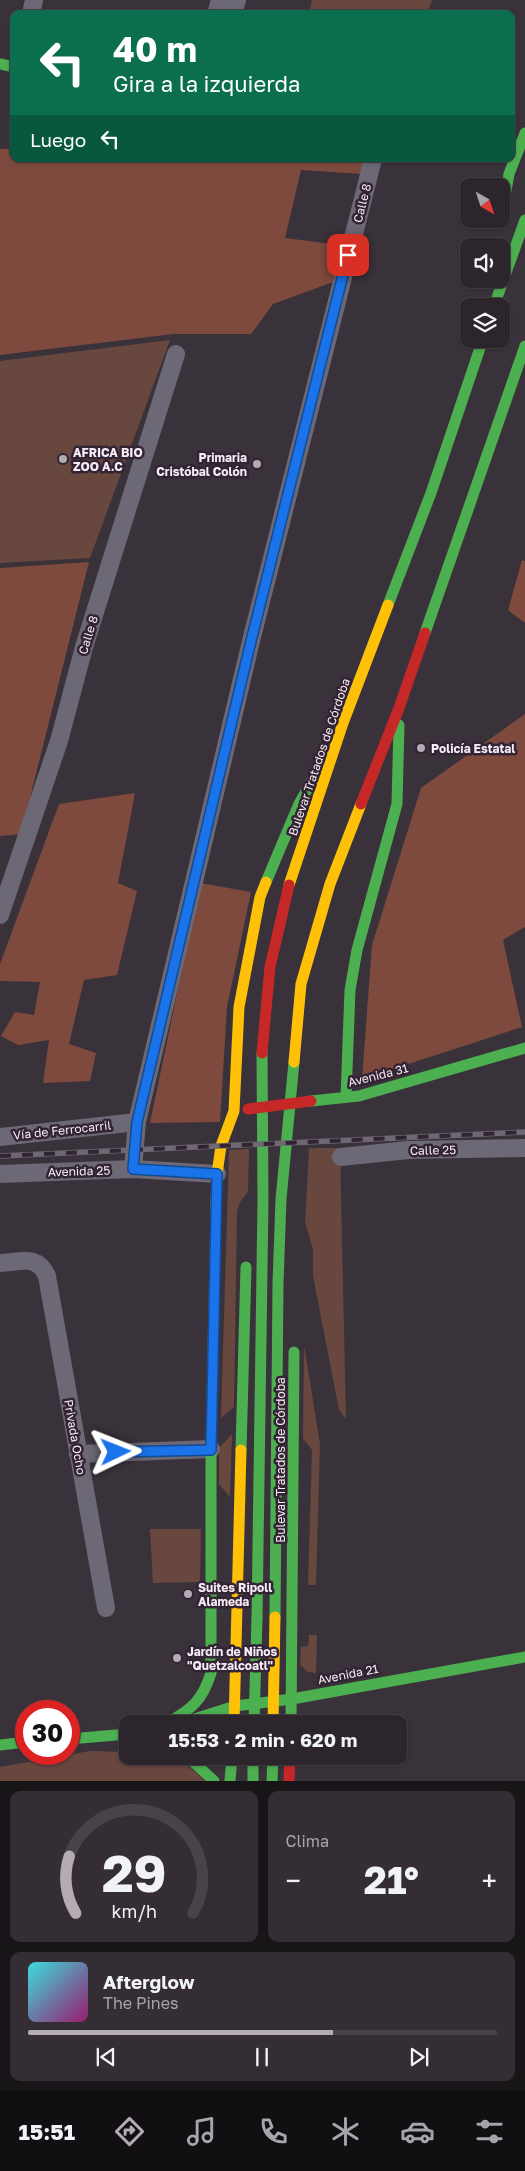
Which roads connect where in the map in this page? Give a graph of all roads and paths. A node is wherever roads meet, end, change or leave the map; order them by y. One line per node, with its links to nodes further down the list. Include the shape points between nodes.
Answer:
1 (525, 133): 2 (main road)
2 (515, 152)
3 (372, 162): 20 (street, Calle 8, via 251,641)
4 (511, 162): 5 (main road)
5 (508, 178)
6 (525, 220): 8 (main road)
7 (525, 252): 8 (main road)
8 (511, 258): 9 (main road)
9 (497, 298)
10 (525, 346): 13 (main road, Bulevar Tratados de Córdoba)
11 (480, 348): 14 (main road, Bulevar Tratados de Córdoba, via 431,493)
12 (176, 354): 15 (street, Calle 8, via 84,647 59,741)
13 (399, 708): 18 (main road, via 397,804 357,950 350,990); 27 (main road, Bulevar Tratados de Córdoba, via 330,884 301,984)
14 (343, 723): 19 (main road, via 299,804 260,896 239,1007); 28 (main road, Bulevar Tratados de Córdoba, via 287,890 270,967 262,1047)
15 (3, 896): 16 (street, Calle 8)
16 (0, 915)
17 (525, 1048): 18 (main road, Avenida 31)
18 (346, 1097): 19 (main road, Avenida 31, bridge)
19 (234, 1111): 26 (main road, via 221,1146)
20 (137, 1122): 21 (street, Vía de Ferrocarril); 24 (street)
21 (0, 1137)
22 (525, 1148): 23 (street, Calle 25, via 408,1150)
23 (341, 1157)
24 (133, 1169): 25 (street, Avenida 25); 26 (street, Avenida 25)
25 (0, 1174)
26 (217, 1174): 35 (main road)
27 (281, 1199): 30 (main road, Bulevar Tratados de Córdoba); 48 (main road, Bulevar Tratados de Córdoba, bridge)
28 (262, 1200): 29 (main road, Bulevar Tratados de Córdoba); 46 (main road, Bulevar Tratados de Córdoba, bridge)
29 (252, 1236)
30 (291, 1251)
31 (246, 1254): 34 (main road)
32 (0, 1263): 36 (street, Privada Ocho, via 35,1261 43,1266)
33 (294, 1336): 41 (main road, Bulevar Tratados de Córdoba)
34 (241, 1415): 35 (main road); 38 (main road)
35 (211, 1450): 36 (street); 37 (main road)
36 (78, 1454): 39 (street, Privada Ocho)
37 (211, 1498): 38 (main road); 43 (main road, via 211,1673 204,1695)
38 (238, 1516): 42 (main road)
39 (106, 1608)
40 (525, 1657): 41 (main road, Avenida 21)
41 (292, 1700): 42 (main road, Avenida 21); 47 (main road); 49 (main road, Bulevar Tratados de Córdoba)
42 (235, 1706): 44 (main road, Avenida 21); 45 (main road)
43 (180, 1715)
44 (206, 1715)
45 (234, 1715)
46 (254, 1715)
47 (260, 1715)
48 (273, 1715)
49 (291, 1715)
50 (119, 1735): 51 (main road)
51 (80, 1738)
52 (15, 1743): 53 (main road)
53 (0, 1745)
54 (197, 1765): 59 (main road)
55 (231, 1765): 60 (main road)
56 (253, 1765): 61 (main road)
57 (273, 1765): 62 (main road)
58 (290, 1765): 63 (main road)
59 (214, 1781)
60 (230, 1781)
61 (253, 1781)
62 (272, 1781)
63 (289, 1781)

